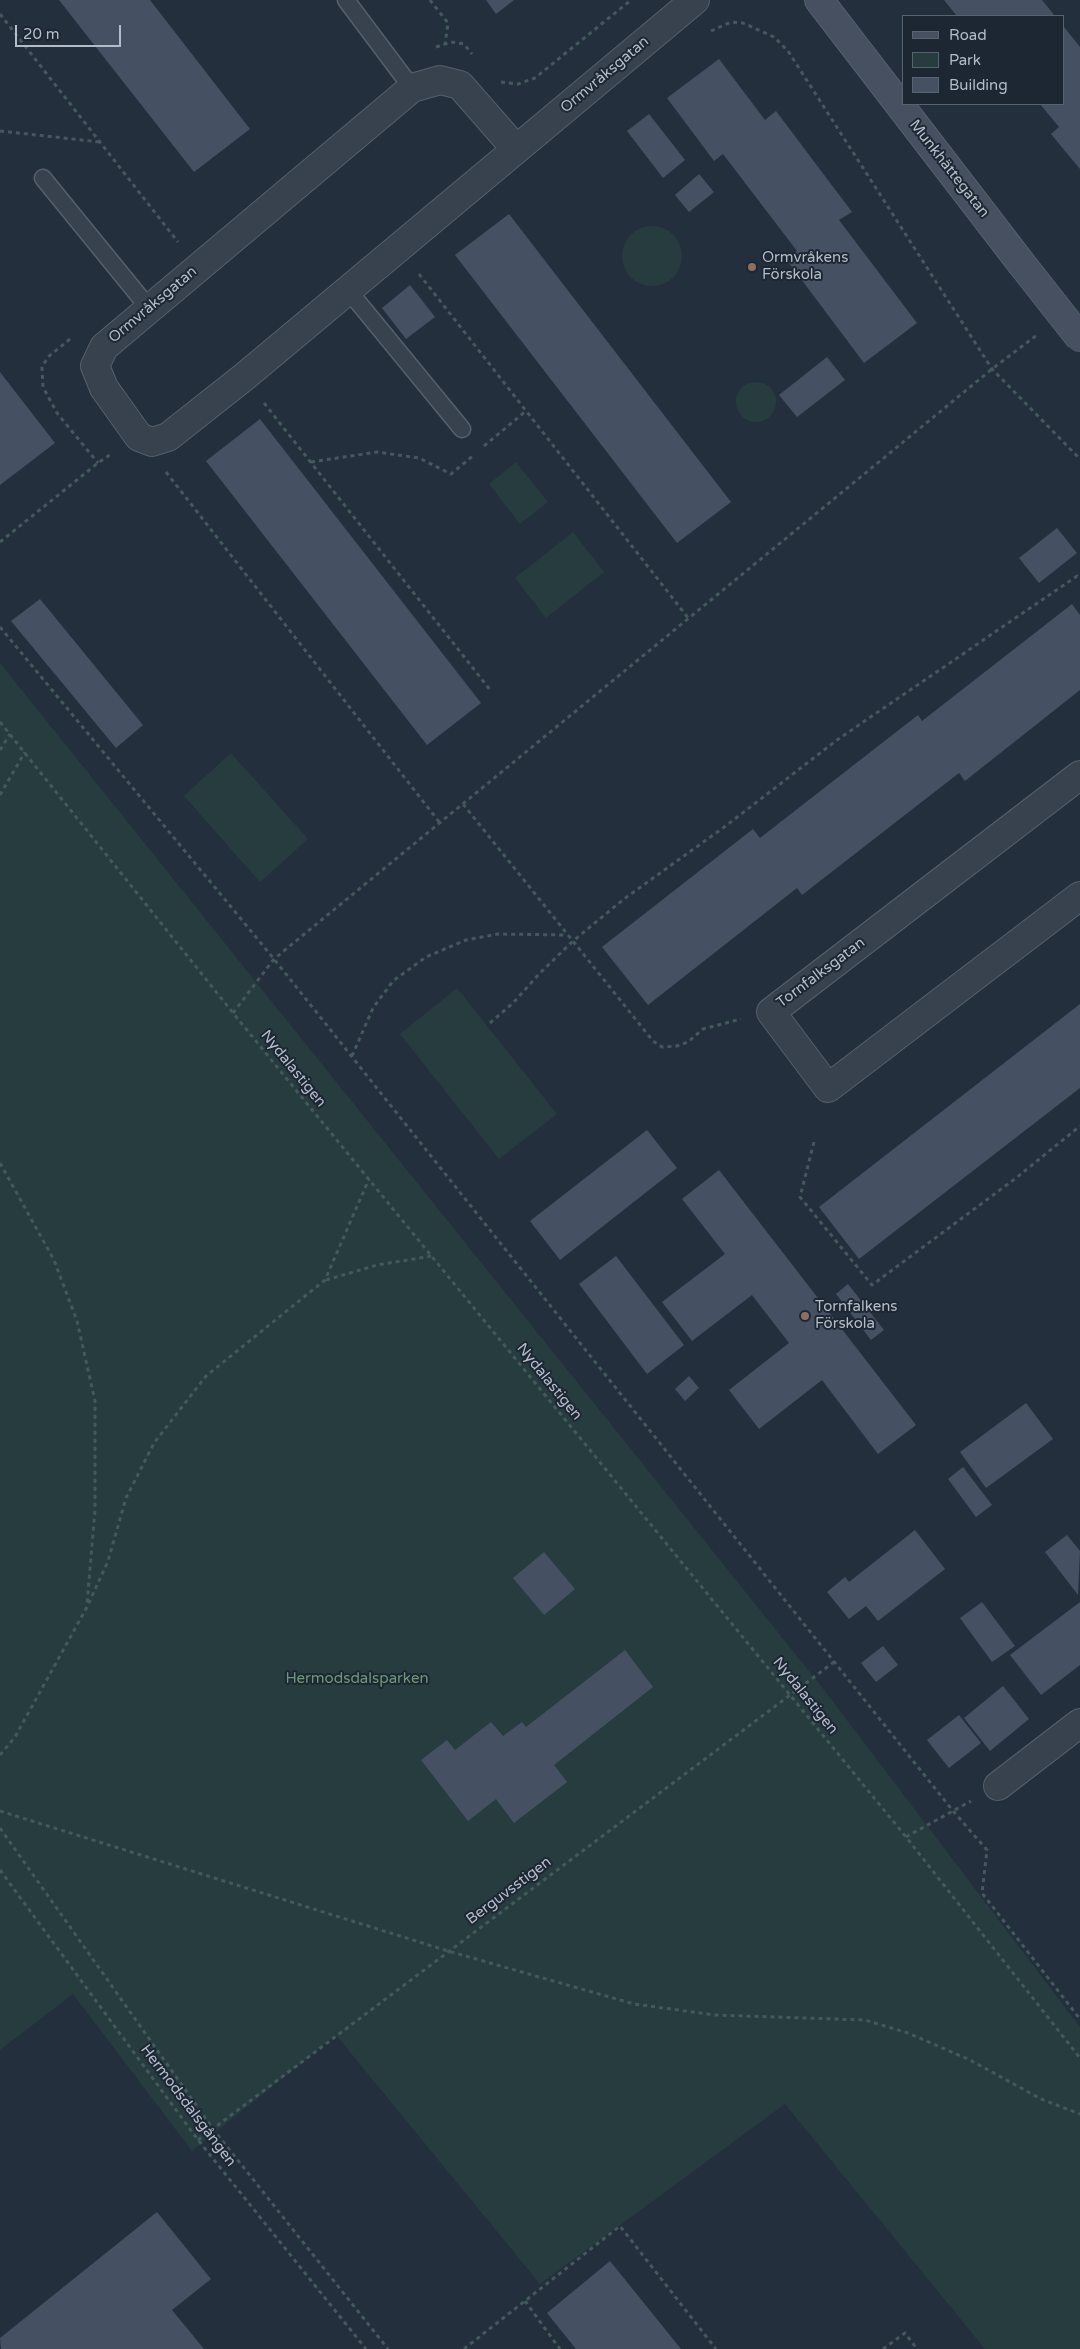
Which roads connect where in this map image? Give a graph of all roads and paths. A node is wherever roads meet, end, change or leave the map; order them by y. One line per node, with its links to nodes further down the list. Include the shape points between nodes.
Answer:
1 (346, 0): 7 (lane)
2 (430, 0): 6 (path, via 448,23)
3 (819, 0): 17 (main road, Munkhättegatan, bridge)
4 (692, 3): 10 (street, Ormvråksgatan); 18 (path, via 711,32 731,22 743,23 774,37 788,50)
5 (0, 14): 9 (path)
6 (440, 80): 7 (street, Ormvråksgatan); 10 (street, via 460,85)
7 (412, 88): 13 (street, Ormvråksgatan)
8 (0, 131): 9 (path)
9 (101, 142): 13 (path)
10 (516, 149): 12 (street, Ormvråksgatan)
11 (44, 178): 15 (lane)
12 (399, 247): 14 (street, Ormvråksgatan); 20 (path)
13 (198, 267): 15 (street, Ormvråksgatan)
14 (348, 290): 19 (street, Ormvråksgatan); 21 (lane)
15 (148, 308): 22 (street, Ormvråksgatan, via 104,347 95,366 104,388)
16 (1043, 330): 18 (path)
17 (1080, 338)
18 (992, 369): 23 (path); 27 (path)
19 (244, 377): 22 (street, Ormvråksgatan, via 168,437 152,442); 24 (path)
20 (526, 411): 24 (path, via 451,474 419,458 377,452); 27 (path)
21 (462, 430)
22 (139, 437): 25 (path, via 98,463); 37 (path)
23 (1080, 459)
24 (311, 462): 29 (path)
25 (0, 542)
26 (1080, 579): 40 (path, via 1077,576 837,740 624,899)
27 (689, 619): 36 (path)
28 (0, 626): 41 (path)
29 (491, 691)
30 (0, 722): 31 (path, Nydalastigen)
31 (10, 734): 32 (path); 33 (path, Nydalastigen)
32 (0, 750)
33 (25, 752): 35 (path); 43 (path, Nydalastigen)
34 (1080, 775): 42 (street, Tornfalksgatan)
35 (0, 795)
36 (463, 804): 37 (path); 39 (path)
37 (440, 823): 41 (path)
38 (1080, 896): 42 (street, Tornfalksgatan, via 828,1088)
39 (567, 934): 40 (path); 45 (path, via 498,934 466,940 426,957 393,981 373,1008)
40 (573, 941): 42 (path, via 653,1041 662,1047 688,1042 704,1029); 44 (path)
41 (274, 959): 43 (path); 45 (path)
42 (770, 1012)
43 (233, 1013): 49 (path, Nydalastigen)
44 (490, 1023)
45 (352, 1056): 53 (path)
46 (1080, 1126): 47 (path, via 872,1285 800,1196)
47 (814, 1142)
48 (0, 1163): 52 (path, via 54,1260 76,1321 95,1400 95,1510)
49 (369, 1179): 50 (path, Nydalastigen); 51 (path)
50 (432, 1256): 51 (path, via 376,1264); 54 (path, Nydalastigen)
51 (325, 1280): 52 (path, via 206,1376 154,1443 126,1498 108,1561)
52 (87, 1607): 56 (path, via 15,1737)
53 (834, 1662): 54 (path, Berguvsstigen); 59 (path)
54 (789, 1694): 61 (path, Nydalastigen); 63 (path, Berguvsstigen)
55 (1080, 1723): 57 (street)
56 (0, 1755)
57 (998, 1786): 59 (path)
58 (0, 1811): 63 (path)
59 (953, 1811): 61 (path); 64 (path, via 987,1850 982,1893)
60 (0, 1828): 67 (path)
61 (906, 1837): 65 (path, Nydalastigen)
62 (0, 1870): 68 (path, Hermodsdalsgången)
63 (448, 1952): 66 (path, via 634,2004 715,2015 865,2020 908,2032 970,2060 1041,2099); 67 (path, Berguvsstigen)
64 (1080, 2019)
65 (1080, 2058)
66 (1080, 2114)
67 (214, 2128): 68 (path, Berguvsstigen); 71 (path)
68 (198, 2140): 70 (path, Hermodsdalsgången)
69 (525, 2301): 72 (path); 73 (path); 74 (path, via 620,2226)
70 (366, 2349)
71 (388, 2349)
72 (464, 2349)
73 (560, 2349)
74 (716, 2349)
75 (883, 2349): 76 (path, via 905,2333)
76 (917, 2349)

